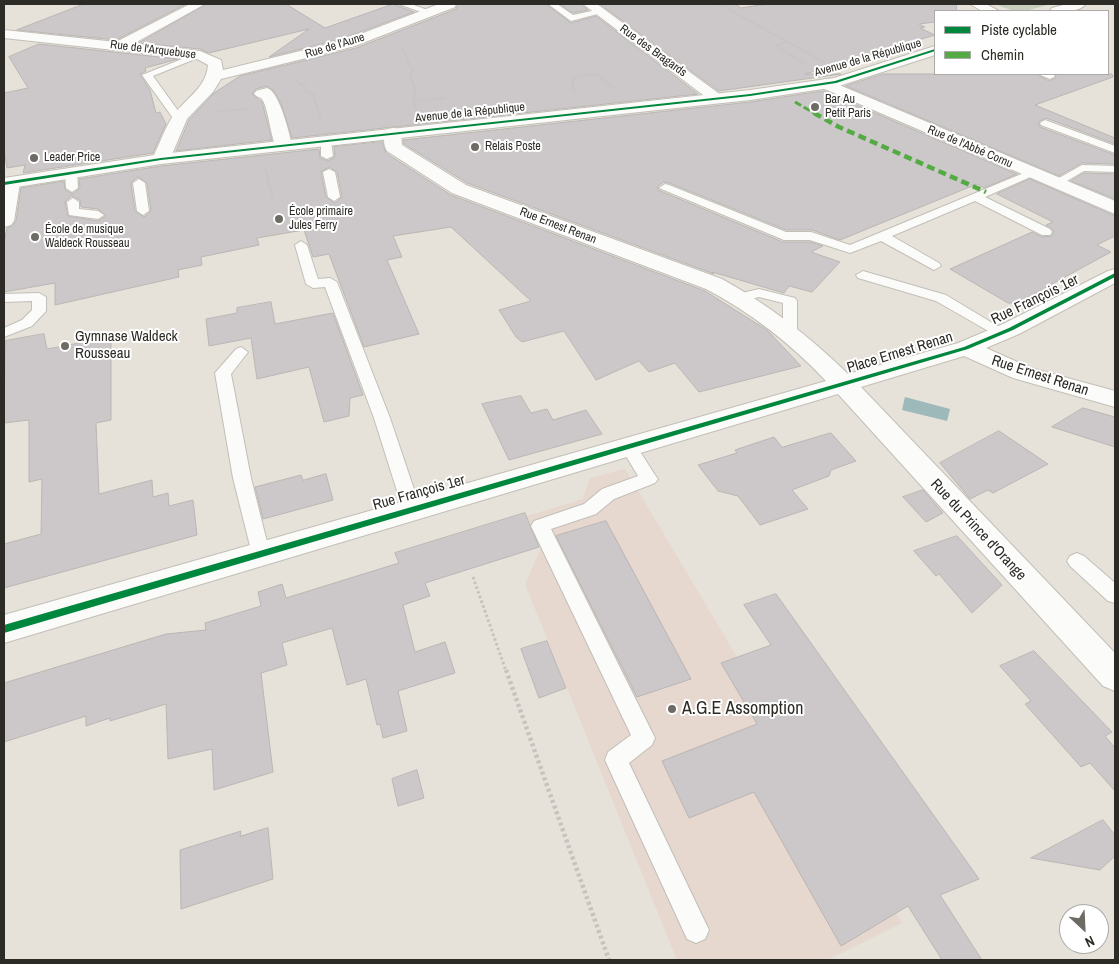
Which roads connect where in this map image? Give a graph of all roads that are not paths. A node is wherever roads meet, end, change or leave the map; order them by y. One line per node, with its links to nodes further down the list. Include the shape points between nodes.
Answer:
1 (199, 4): 12 (street)
2 (403, 4): 10 (lane)
3 (450, 4): 10 (street, Rue de l'Aune)
4 (552, 4): 7 (lane, via 571,18)
5 (976, 4): 8 (street)
6 (1080, 4): 9 (street)
7 (595, 8): 17 (street, Rue des Bragards)
8 (990, 10)
9 (1060, 10)
10 (429, 12): 15 (street, Rue de l'Aune, via 350,43)
11 (4, 34): 12 (street, Rue de l'Arquebuse)
12 (120, 46): 14 (street, Rue de l'Arquebuse)
13 (934, 50): 16 (street, Avenue de la République)
14 (200, 55): 15 (street, Rue de l'Arquebuse, via 216,63); 19 (lane, via 147,75)
15 (216, 76): 19 (street)
16 (830, 83): 17 (street, Avenue de la République); 27 (street, Rue de l'Abbé Cornu)
17 (717, 98): 21 (street, Avenue de la République)
18 (267, 100): 22 (street)
19 (179, 119): 24 (street, via 169,147)
20 (1045, 123): 23 (lane)
21 (393, 133): 22 (street, Avenue de la République, via 326,148); 46 (street, Rue Ernest Renan, via 393,147 458,189)
22 (283, 145): 24 (street, Avenue de la République)
23 (1115, 150)
24 (161, 158): 28 (street, Avenue de la République)
25 (1115, 170): 30 (lane, via 1082,168)
26 (329, 172): 33 (lane)
27 (1031, 173): 30 (street, Rue de l'Abbé Cornu); 32 (lane)
28 (137, 174): 29 (street, Avenue de la République, via 72,181); 36 (lane)
29 (6, 182): 38 (street)
30 (1056, 183): 35 (street, Rue de l'Abbé Cornu)
31 (665, 188): 40 (lane, via 784,236 811,236 850,249)
32 (975, 196): 39 (lane); 40 (lane)
33 (334, 197)
34 (73, 202): 37 (lane, via 73,212)
35 (1115, 208)
36 (143, 211)
37 (98, 215)
38 (4, 222)
39 (1046, 232)
40 (882, 236): 42 (lane)
41 (301, 245): 54 (lane, via 314,284 330,282 382,418)
42 (934, 266)
43 (863, 275): 48 (lane, via 941,298)
44 (1115, 275): 48 (street, Rue François 1er)
45 (4, 298): 47 (lane, via 39,297 39,311 27,323)
46 (743, 298): 51 (street, Place Ernest Renan, via 790,334)
47 (4, 333)
48 (1002, 333): 49 (street, Rue François 1er)
49 (966, 348): 51 (street, Place Ernest Renan); 52 (street, Rue Ernest Renan, via 1022,373)
50 (241, 352): 55 (lane, via 223,373)
51 (842, 384): 53 (street, Rue François 1er); 59 (street, Rue du Prince d'Orange)
52 (1115, 399)
53 (628, 446): 54 (street, Rue François 1er); 60 (lane, via 649,479 608,494 590,509 540,526 644,738 616,760)
54 (412, 510): 55 (street, Rue François 1er)
55 (260, 554): 58 (street, Rue François 1er)
56 (1077, 560): 57 (lane)
57 (1115, 595)
58 (4, 628)
59 (1115, 676)
60 (696, 930)

